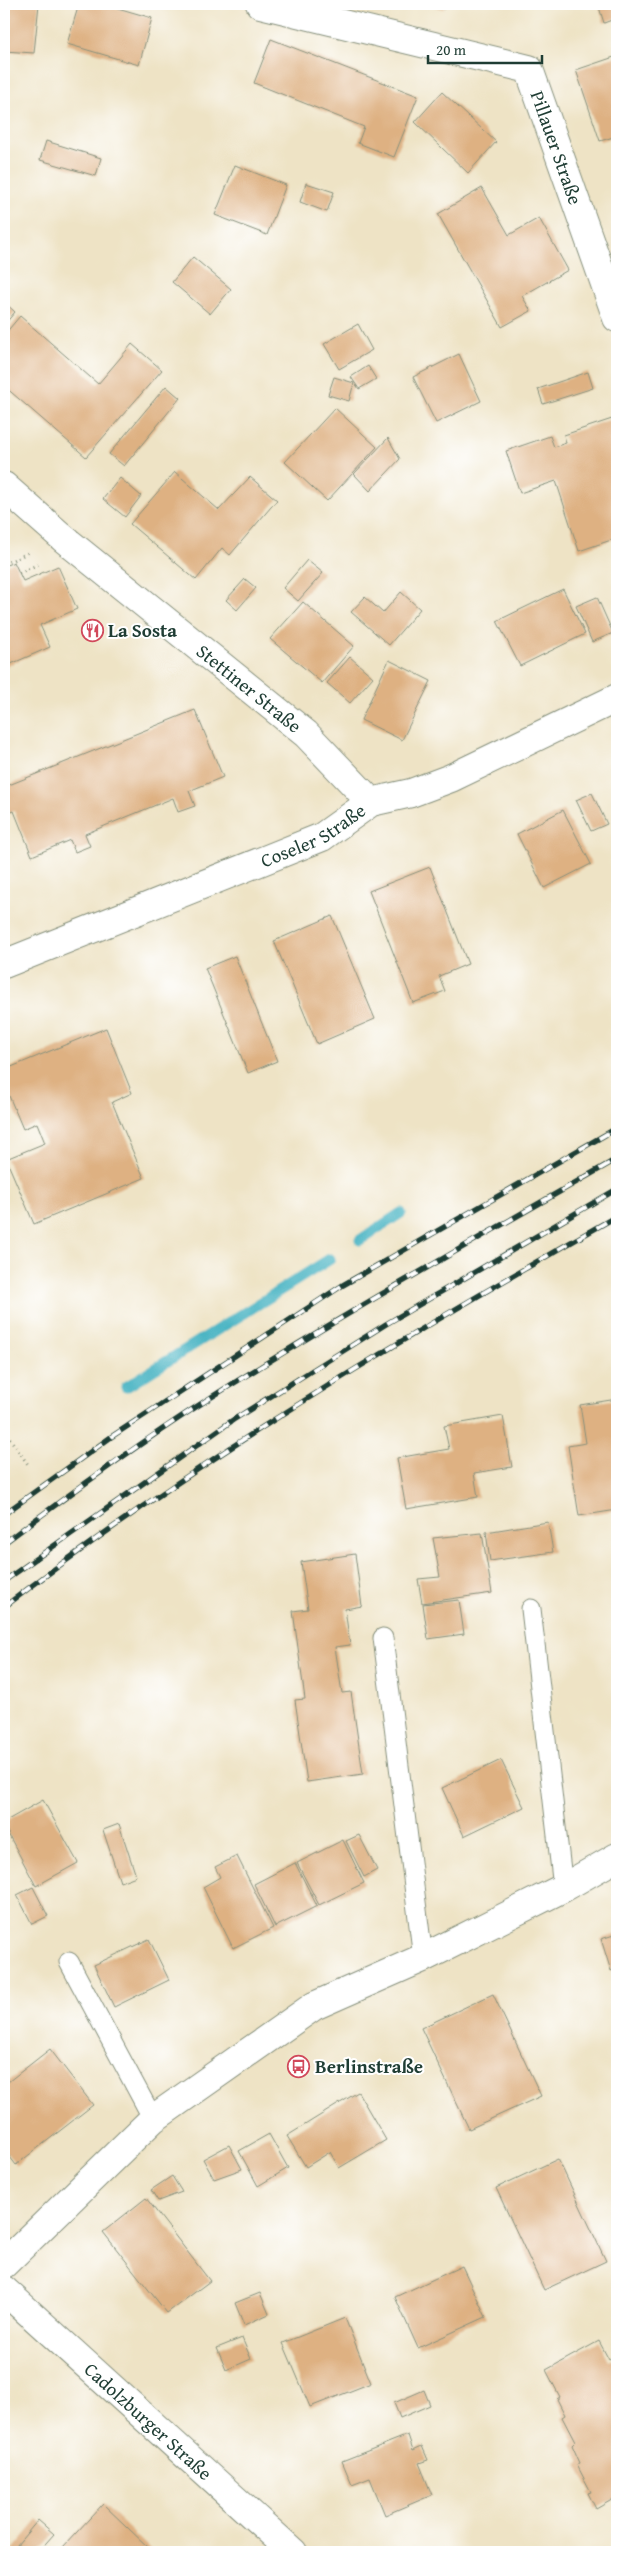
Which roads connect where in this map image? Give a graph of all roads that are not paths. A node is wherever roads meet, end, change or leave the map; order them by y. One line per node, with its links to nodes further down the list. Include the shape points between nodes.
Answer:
1 (260, 4): 2 (street, Pillauer Straße, via 529,69)
2 (617, 318)
3 (4, 486): 5 (street, Stettiner Straße, via 63,538 306,734)
4 (617, 698): 5 (street, Coseler Straße, via 451,778 412,793)
5 (371, 802): 6 (street, Coseler Straße, via 322,837)
6 (4, 964)
7 (531, 1609): 10 (lane)
8 (383, 1638): 11 (lane)
9 (617, 1857): 10 (street)
10 (564, 1888): 11 (street)
11 (423, 1958): 13 (street, via 314,2006)
12 (69, 1962): 13 (lane)
13 (153, 2119): 14 (street)
14 (4, 2264)
15 (4, 2290): 16 (street, Cadolzburger Straße)
16 (293, 2552)

